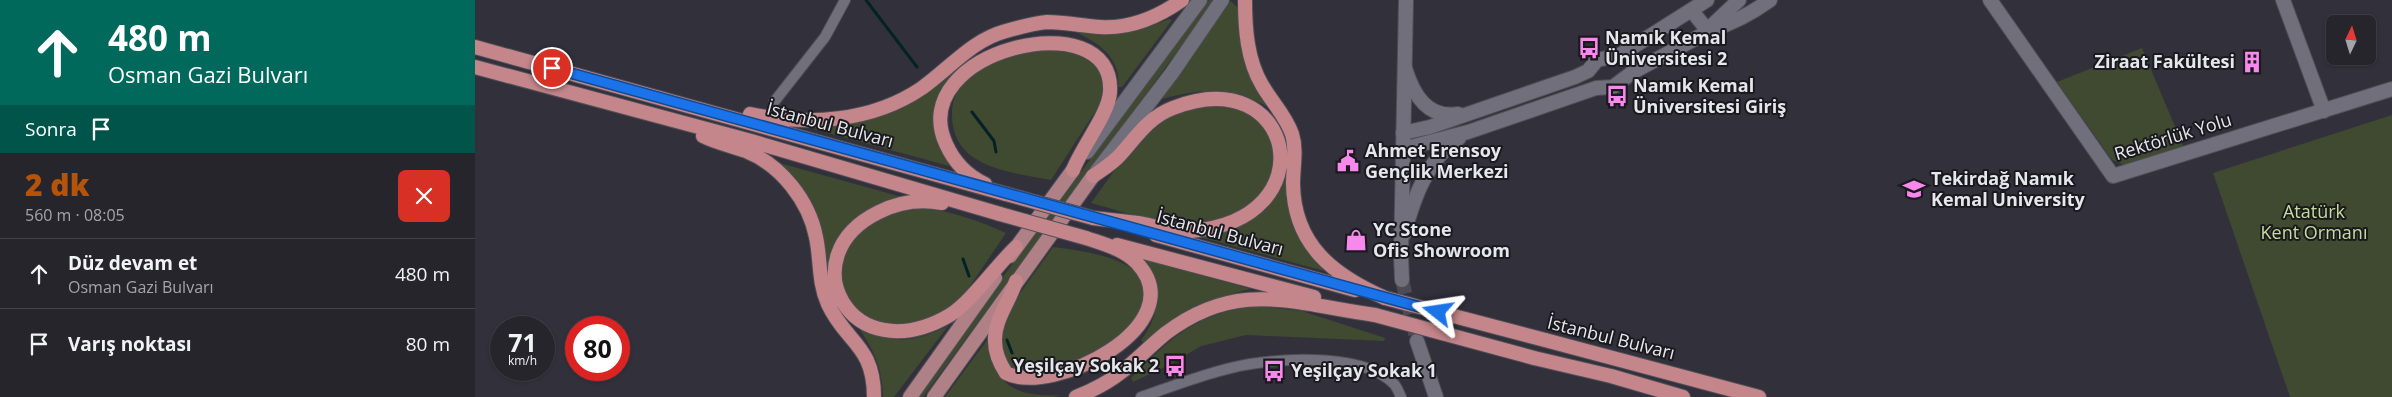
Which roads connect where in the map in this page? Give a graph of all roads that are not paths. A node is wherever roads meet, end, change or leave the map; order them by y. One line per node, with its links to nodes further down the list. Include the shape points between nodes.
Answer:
1 (845, 0): 23 (street, via 825,37)
2 (1182, 0): 22 (highway, via 1157,15 1127,25 1101,27 1046,22 993,35 970,49 922,88 875,111 851,117 784,120)
3 (1200, 0): 30 (street)
4 (1222, 0): 31 (street, via 1172,73)
5 (1245, 0): 40 (highway, via 1245,23 1252,63 1260,83 1292,134 1294,199 1303,231 1335,271)
6 (1406, 0): 17 (street)
7 (1707, 0): 12 (street)
8 (1739, 0): 13 (street)
9 (1771, 0): 13 (street, via 1729,25)
10 (1990, 0): 24 (street, Rektörlük Yolu, via 2113,176)
11 (2283, 0): 24 (street)
12 (1692, 12): 13 (street); 15 (street)
13 (1708, 31): 19 (street)
14 (475, 47): 22 (highway)
15 (1612, 57): 18 (street, via 1597,60); 19 (street, via 1621,67)
16 (475, 66): 26 (highway)
17 (1405, 68): 25 (street, via 1418,97 1433,112 1450,115); 28 (street)
18 (1588, 72): 20 (street); 25 (street)
19 (1621, 80): 20 (street, via 1613,87)
20 (1596, 88): 27 (street)
21 (2392, 89): 24 (street, Rektörlük Yolu)
22 (673, 101): 32 (highway, İstanbul Bulvarı)
23 (774, 102)
24 (2324, 111)
25 (1471, 112): 28 (street)
26 (674, 121): 33 (highway, İstanbul Bulvarı); 45 (highway, via 695,133 765,161 799,196 816,236 824,294 836,318 865,353 871,367)
27 (1468, 132): 29 (street); 36 (street, via 1448,145 1430,167 1421,183)
28 (1403, 134): 29 (street)
29 (1403, 149): 36 (street)
30 (1073, 170): 32 (highway, via 1109,100 1106,66 1093,48 1075,38 1044,36 1010,43 964,71 946,96 941,122 942,136 957,162 978,181); 37 (main road)
31 (1093, 176): 34 (highway, via 1120,155 1151,120 1176,107 1204,100 1240,102 1261,114 1275,133 1282,157 1270,195 1256,208 1225,223 1201,229 1175,230); 39 (main road)
32 (1006, 194): 34 (highway, İstanbul Bulvarı, bridge)
33 (1000, 214): 35 (highway, İstanbul Bulvarı, bridge); 37 (highway, via 933,202 909,202 867,218 844,240 838,252 835,278 842,302 875,329 905,332 923,327 962,306)
34 (1093, 218): 40 (highway, İstanbul Bulvarı)
35 (1086, 238): 41 (highway, İstanbul Bulvarı, via 1233,274); 43 (highway, via 1114,248 1137,263 1149,286 1150,308 1139,334 1123,352)
36 (1401, 244): 38 (street)
37 (1017, 247): 46 (main road)
38 (1402, 280)
39 (1016, 281): 44 (highway, via 999,319 996,350 1003,368 1015,381); 47 (main road)
40 (1385, 298): 53 (highway, İstanbul Bulvarı, bridge)
41 (1375, 315): 48 (highway, via 1279,299 1237,300 1205,310 1178,325 1119,374); 52 (highway, İstanbul Bulvarı, bridge)
42 (1417, 341): 51 (street)
43 (1066, 387)
44 (1047, 390)
45 (874, 397)
46 (910, 397)
47 (934, 397)
48 (1076, 397)
49 (1141, 397): 50 (street, via 1249,364 1312,360 1350,364 1373,371 1394,384)
50 (1401, 397)
51 (1436, 397)
52 (1683, 397)
53 (1759, 397)

